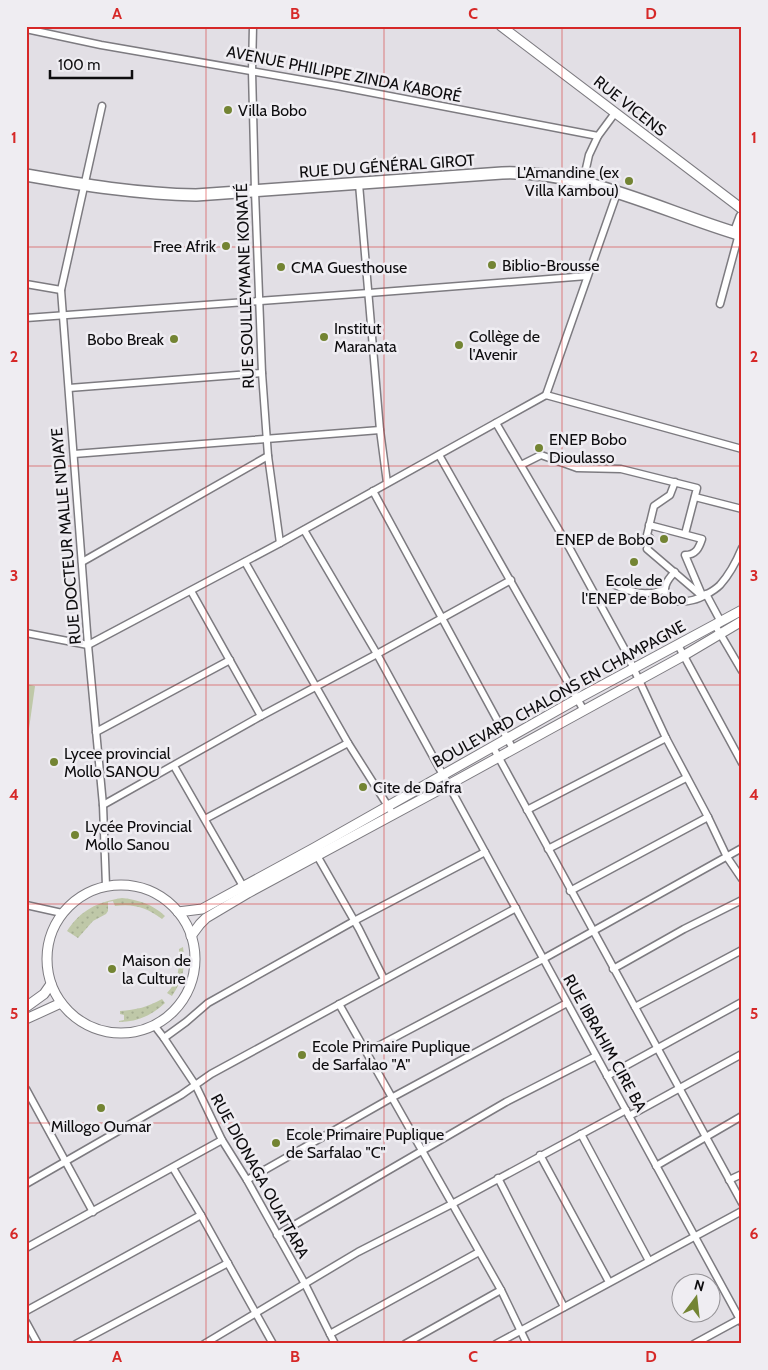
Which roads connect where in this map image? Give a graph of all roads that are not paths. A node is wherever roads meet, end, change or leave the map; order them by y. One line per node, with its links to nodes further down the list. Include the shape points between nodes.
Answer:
1 (253, 26): 4 (street, RUE SOULLEYMANE KONATÉ)
2 (501, 26): 6 (main road, RUE VICENS)
3 (26, 29): 4 (street, AVENUE PHILIPPE ZINDA KABORÉ)
4 (252, 71): 7 (street, AVENUE PHILIPPE ZINDA KABORÉ); 12 (street, RUE SOULLEYMANE KONATÉ)
5 (102, 106): 11 (street, RUE DOCTEUR MALLE N'DIAYE)
6 (615, 113): 7 (street); 14 (main road, RUE VICENS)
7 (598, 136): 9 (street, via 589,155)
8 (26, 175): 11 (highway, RUE DU GÉNÉRAL GIROT)
9 (583, 182): 10 (highway, RUE DU GÉNÉRAL GIROT, via 522,173); 13 (highway, RUE DU GÉNÉRAL GIROT)
10 (359, 184): 12 (highway, RUE DU GÉNÉRAL GIROT); 20 (street)
11 (83, 185): 12 (highway, RUE DU GÉNÉRAL GIROT, via 174,195); 19 (street, RUE DOCTEUR MALLE N'DIAYE)
12 (255, 191): 21 (street, RUE SOULLEYMANE KONATÉ)
13 (617, 193): 16 (highway, RUE DU GÉNÉRAL GIROT); 17 (street)
14 (742, 209)
15 (742, 217): 16 (highway)
16 (739, 234): 22 (street)
17 (587, 276): 20 (street); 27 (street)
18 (26, 284): 19 (street)
19 (60, 290): 23 (street, RUE DOCTEUR MALLE N'DIAYE)
20 (369, 294): 21 (street); 29 (street)
21 (259, 301): 23 (street); 25 (street, RUE SOULLEYMANE KONATÉ)
22 (720, 304)
23 (62, 316): 24 (street); 26 (street, RUE DOCTEUR MALLE N'DIAYE)
24 (26, 318)
25 (262, 373): 26 (street); 30 (street, RUE SOULLEYMANE KONATÉ)
26 (69, 388): 32 (street, RUE DOCTEUR MALLE N'DIAYE)
27 (546, 395): 28 (street); 31 (street)
28 (496, 423): 33 (street); 35 (street)
29 (380, 430): 30 (street); 37 (street)
30 (266, 439): 32 (street); 34 (street, RUE SOULLEYMANE KONATÉ)
31 (742, 448)
32 (74, 454): 46 (street, RUE DOCTEUR MALLE N'DIAYE)
33 (439, 455): 37 (street); 49 (street)
34 (268, 456): 44 (street, RUE SOULLEYMANE KONATÉ); 46 (street)
35 (521, 465): 36 (street, via 541,455 577,468 621,468); 65 (street, via 570,548)
36 (675, 482): 39 (street, via 697,488); 41 (street, via 670,495 654,506)
37 (387, 483): 38 (street)
38 (373, 491): 42 (street); 55 (street)
39 (695, 497): 40 (street); 43 (street)
40 (742, 509)
41 (649, 524): 43 (street); 48 (street, via 648,549)
42 (304, 530): 44 (street); 62 (street)
43 (685, 534): 53 (street, via 702,539 698,549 684,555)
44 (280, 543): 47 (street)
45 (742, 548): 53 (street, via 719,586)
46 (82, 562): 60 (street, RUE DOCTEUR MALLE N'DIAYE)
47 (246, 562): 52 (street); 68 (street)
48 (675, 572): 51 (street, via 665,583); 53 (street)
49 (511, 580): 55 (street); 69 (street)
50 (615, 585): 51 (street, via 636,593)
51 (664, 590): 53 (street, via 673,600 693,600)
52 (190, 591): 60 (street); 64 (street)
53 (704, 595): 57 (street)
54 (742, 610): 57 (main road, BOULEVARD CHALONS EN CHAMPAGNE)
55 (442, 619): 62 (street); 74 (street)
56 (742, 621): 59 (main road, BOULEVARD CHALONS EN CHAMPAGNE)
57 (718, 624): 59 (street); 61 (main road, BOULEVARD CHALONS EN CHAMPAGNE)
58 (26, 634): 60 (street)
59 (720, 634): 63 (main road, BOULEVARD CHALONS EN CHAMPAGNE); 66 (street)
60 (88, 645): 72 (street, RUE DOCTEUR MALLE N'DIAYE)
61 (678, 645): 63 (street); 65 (main road, BOULEVARD CHALONS EN CHAMPAGNE)
62 (377, 654): 68 (street); 81 (street)
63 (683, 656): 67 (main road, BOULEVARD CHALONS EN CHAMPAGNE); 79 (street)
64 (230, 660): 71 (street); 72 (street)
65 (634, 669): 67 (street); 69 (main road, BOULEVARD CHALONS EN CHAMPAGNE)
66 (742, 672)
67 (638, 680): 70 (main road, BOULEVARD CHALONS EN CHAMPAGNE); 73 (street)
68 (317, 686): 71 (street); 75 (street)
69 (577, 699): 70 (street); 74 (main road, BOULEVARD CHALONS EN CHAMPAGNE)
70 (583, 710): 77 (main road, BOULEVARD CHALONS EN CHAMPAGNE)
71 (261, 716): 80 (street)
72 (96, 732): 84 (street, RUE DOCTEUR MALLE N'DIAYE)
73 (666, 738): 82 (street); 86 (street)
74 (508, 739): 76 (main road, BOULEVARD CHALONS EN CHAMPAGNE); 77 (street)
75 (348, 743): 85 (street); 89 (street)
76 (493, 747): 78 (street); 81 (main road, BOULEVARD CHALONS EN CHAMPAGNE)
77 (513, 749): 78 (main road, BOULEVARD CHALONS EN CHAMPAGNE)
78 (499, 757): 83 (main road, BOULEVARD CHALONS EN CHAMPAGNE); 86 (street)
79 (742, 763)
80 (174, 766): 84 (street); 89 (street)
81 (443, 776): 83 (street, RUE IBRAHIM CIRE BA); 85 (main road, BOULEVARD CHALONS EN CHAMPAGNE)
82 (686, 778): 88 (street); 91 (street)
83 (448, 785): 87 (main road, BOULEVARD CHALONS EN CHAMPAGNE); 93 (street, RUE IBRAHIM CIRE BA)
84 (103, 805): 96 (street, RUE DOCTEUR MALLE N'DIAYE)
85 (388, 806): 87 (street); 92 (main road, BOULEVARD CHALONS EN CHAMPAGNE)
86 (527, 810): 91 (street)
87 (394, 814): 92 (main road, BOULEVARD CHALONS EN CHAMPAGNE)
88 (708, 817): 94 (street); 98 (street)
89 (205, 819): 97 (street)
90 (742, 848): 94 (street)
91 (548, 850): 98 (street)
92 (315, 852): 97 (main road, BOULEVARD CHALONS EN CHAMPAGNE); 104 (street)
93 (484, 852): 101 (street, RUE IBRAHIM CIRE BA); 104 (street)
94 (728, 857): 95 (street); 105 (street)
95 (742, 879)
96 (106, 886): 102 (main road, via 144,889 162,898); 103 (main road, via 80,897)
97 (245, 890): 102 (main road, BOULEVARD CHALONS EN CHAMPAGNE, via 202,909); 106 (main road, BOULEVARD CHALONS EN CHAMPAGNE, via 206,918)
98 (570, 890): 105 (street)
99 (742, 900): 109 (street)
100 (26, 905): 103 (street)
101 (516, 908): 108 (street, RUE IBRAHIM CIRE BA); 110 (street)
102 (178, 912): 106 (main road)
103 (62, 913): 111 (main road, via 48,945 46,963)
104 (354, 921): 110 (street); 120 (street, via 208,1003)
105 (592, 932): 108 (street); 109 (street)
106 (191, 936): 119 (main road, via 195,960 193,978 175,1010)
107 (742, 950): 117 (street)
108 (543, 959): 113 (street, RUE IBRAHIM CIRE BA); 122 (street)
109 (613, 969): 117 (street)
110 (384, 979): 115 (street)
111 (51, 984): 114 (main road); 116 (main road, via 44,994)
112 (742, 1002): 121 (street)
113 (567, 1003): 124 (street, RUE IBRAHIM CIRE BA); 129 (street)
114 (62, 1004): 118 (main road); 119 (main road, via 79,1020 104,1031 127,1033)
115 (339, 1004): 122 (street); 126 (street, via 211,1074)
116 (26, 1007)
117 (635, 1007): 121 (street)
118 (26, 1020)
119 (154, 1026): 120 (street, RUE DIONAGA OUATTARA)
120 (164, 1038): 126 (street, RUE DIONAGA OUATTARA)
121 (658, 1048): 125 (street); 128 (street)
122 (367, 1052): 129 (street)
123 (742, 1054): 128 (street)
124 (596, 1056): 125 (street, RUE IBRAHIM CIRE BA); 135 (street)
125 (607, 1076): 130 (street, RUE IBRAHIM CIRE BA)
126 (196, 1086): 134 (street, RUE DIONAGA OUATTARA); 137 (street)
127 (26, 1089): 137 (street)
128 (679, 1089): 130 (street); 133 (street)
129 (393, 1097): 135 (street); 142 (street)
130 (628, 1113): 132 (street); 138 (street, RUE IBRAHIM CIRE BA)
131 (742, 1116): 133 (street)
132 (581, 1134): 136 (street); 154 (street)
133 (704, 1137): 138 (street); 143 (street)
134 (222, 1140): 139 (street); 142 (street, RUE DIONAGA OUATTARA)
135 (422, 1150): 145 (street); 150 (street)
136 (540, 1155): 141 (street); 156 (street)
137 (66, 1162): 144 (street); 148 (street)
138 (656, 1166): 151 (street, RUE IBRAHIM CIRE BA)
139 (173, 1168): 148 (street); 149 (street)
140 (742, 1174): 143 (street)
141 (498, 1178): 145 (street); 159 (street)
142 (247, 1180): 150 (street, RUE DIONAGA OUATTARA)
143 (730, 1180): 146 (street)
144 (26, 1184)
145 (452, 1204): 153 (street); 157 (street, via 358,1252)
146 (742, 1204)
147 (742, 1211): 151 (street)
148 (93, 1212): 152 (street)
149 (202, 1215): 155 (street); 160 (street)
150 (277, 1236): 157 (street, RUE DIONAGA OUATTARA)
151 (694, 1236): 154 (street); 162 (street, RUE IBRAHIM CIRE BA)
152 (26, 1248)
153 (479, 1252): 158 (street); 165 (street)
154 (649, 1261): 156 (street)
155 (228, 1263): 161 (street); 168 (street)
156 (610, 1282): 159 (street)
157 (305, 1284): 161 (street); 165 (street, RUE DIONAGA OUATTARA)
158 (501, 1290): 164 (street); 171 (street)
159 (564, 1307): 164 (street)
160 (26, 1311)
161 (256, 1314): 166 (street); 169 (street)
162 (741, 1321): 174 (street)
163 (26, 1322): 167 (street)
164 (520, 1330): 172 (street); 173 (street)
165 (330, 1334): 170 (street, RUE DIONAGA OUATTARA)
166 (209, 1343)
167 (38, 1344)
168 (76, 1344)
169 (273, 1344)
170 (335, 1344)
171 (405, 1344)
172 (496, 1344)
173 (527, 1344)
174 (695, 1344)

